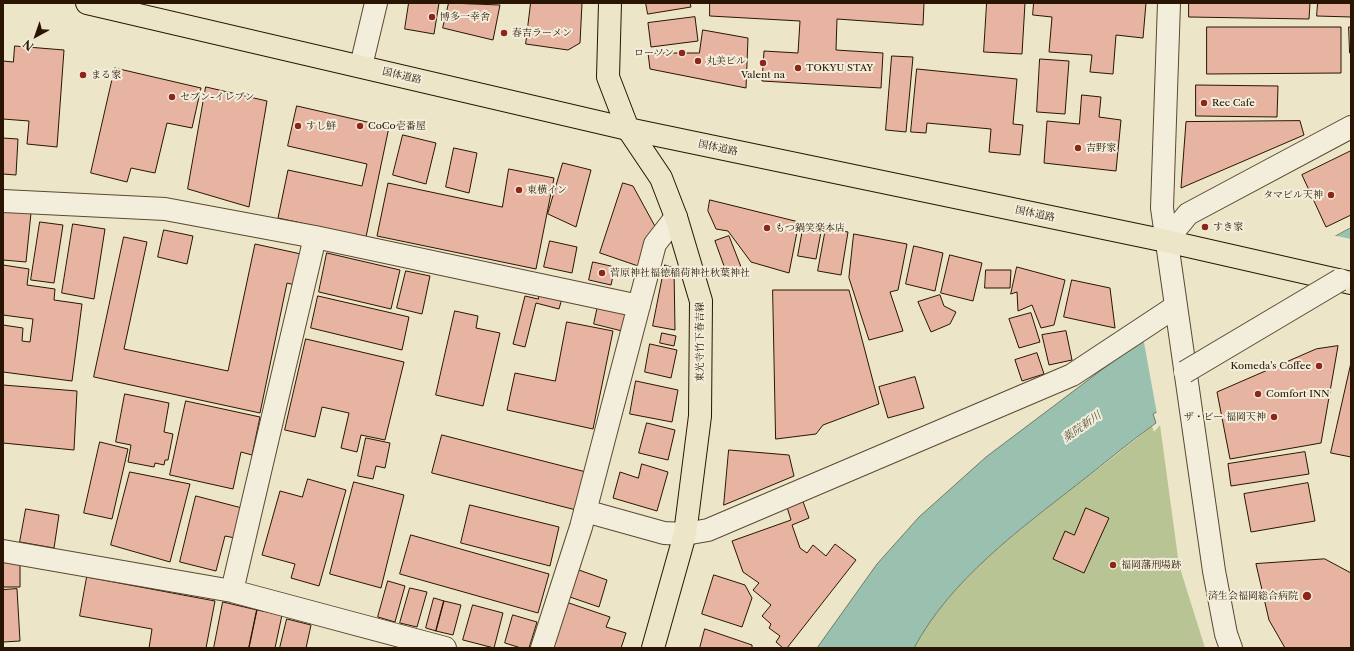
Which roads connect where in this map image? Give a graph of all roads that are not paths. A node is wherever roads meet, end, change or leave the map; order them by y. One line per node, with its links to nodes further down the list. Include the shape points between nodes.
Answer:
1 (87, 3): 5 (main road, 国体道路)
2 (376, 3): 5 (street)
3 (610, 3): 7 (main road, 東光寺竹下春吉線, via 608,77)
4 (1169, 3): 11 (street, via 1162,208)
5 (361, 66): 7 (main road, 国体道路)
6 (1351, 127): 11 (street, via 1188,214)
7 (628, 129): 9 (main road, 東光寺竹下春吉線, via 661,178); 11 (main road, 国体道路)
8 (3, 200): 10 (street, via 165,209)
9 (676, 217): 13 (street, via 655,244); 17 (main road, 東光寺竹下春吉線, via 701,301 700,416)
10 (315, 237): 13 (street); 19 (street)
11 (1166, 241): 12 (main road, 国体道路); 14 (street)
12 (1345, 281): 15 (street, bridge)
13 (639, 306): 16 (street)
14 (1176, 313): 15 (street); 17 (street, via 1072,375 708,530)
15 (1185, 372): 23 (street, via 1214,571)
16 (585, 511): 17 (street, via 664,533); 21 (street)
17 (685, 534): 22 (main road, 東光寺竹下春吉線)
18 (3, 551): 19 (street)
19 (232, 591): 20 (street)
20 (445, 648)
21 (542, 648)
22 (653, 648)
23 (1231, 648)

